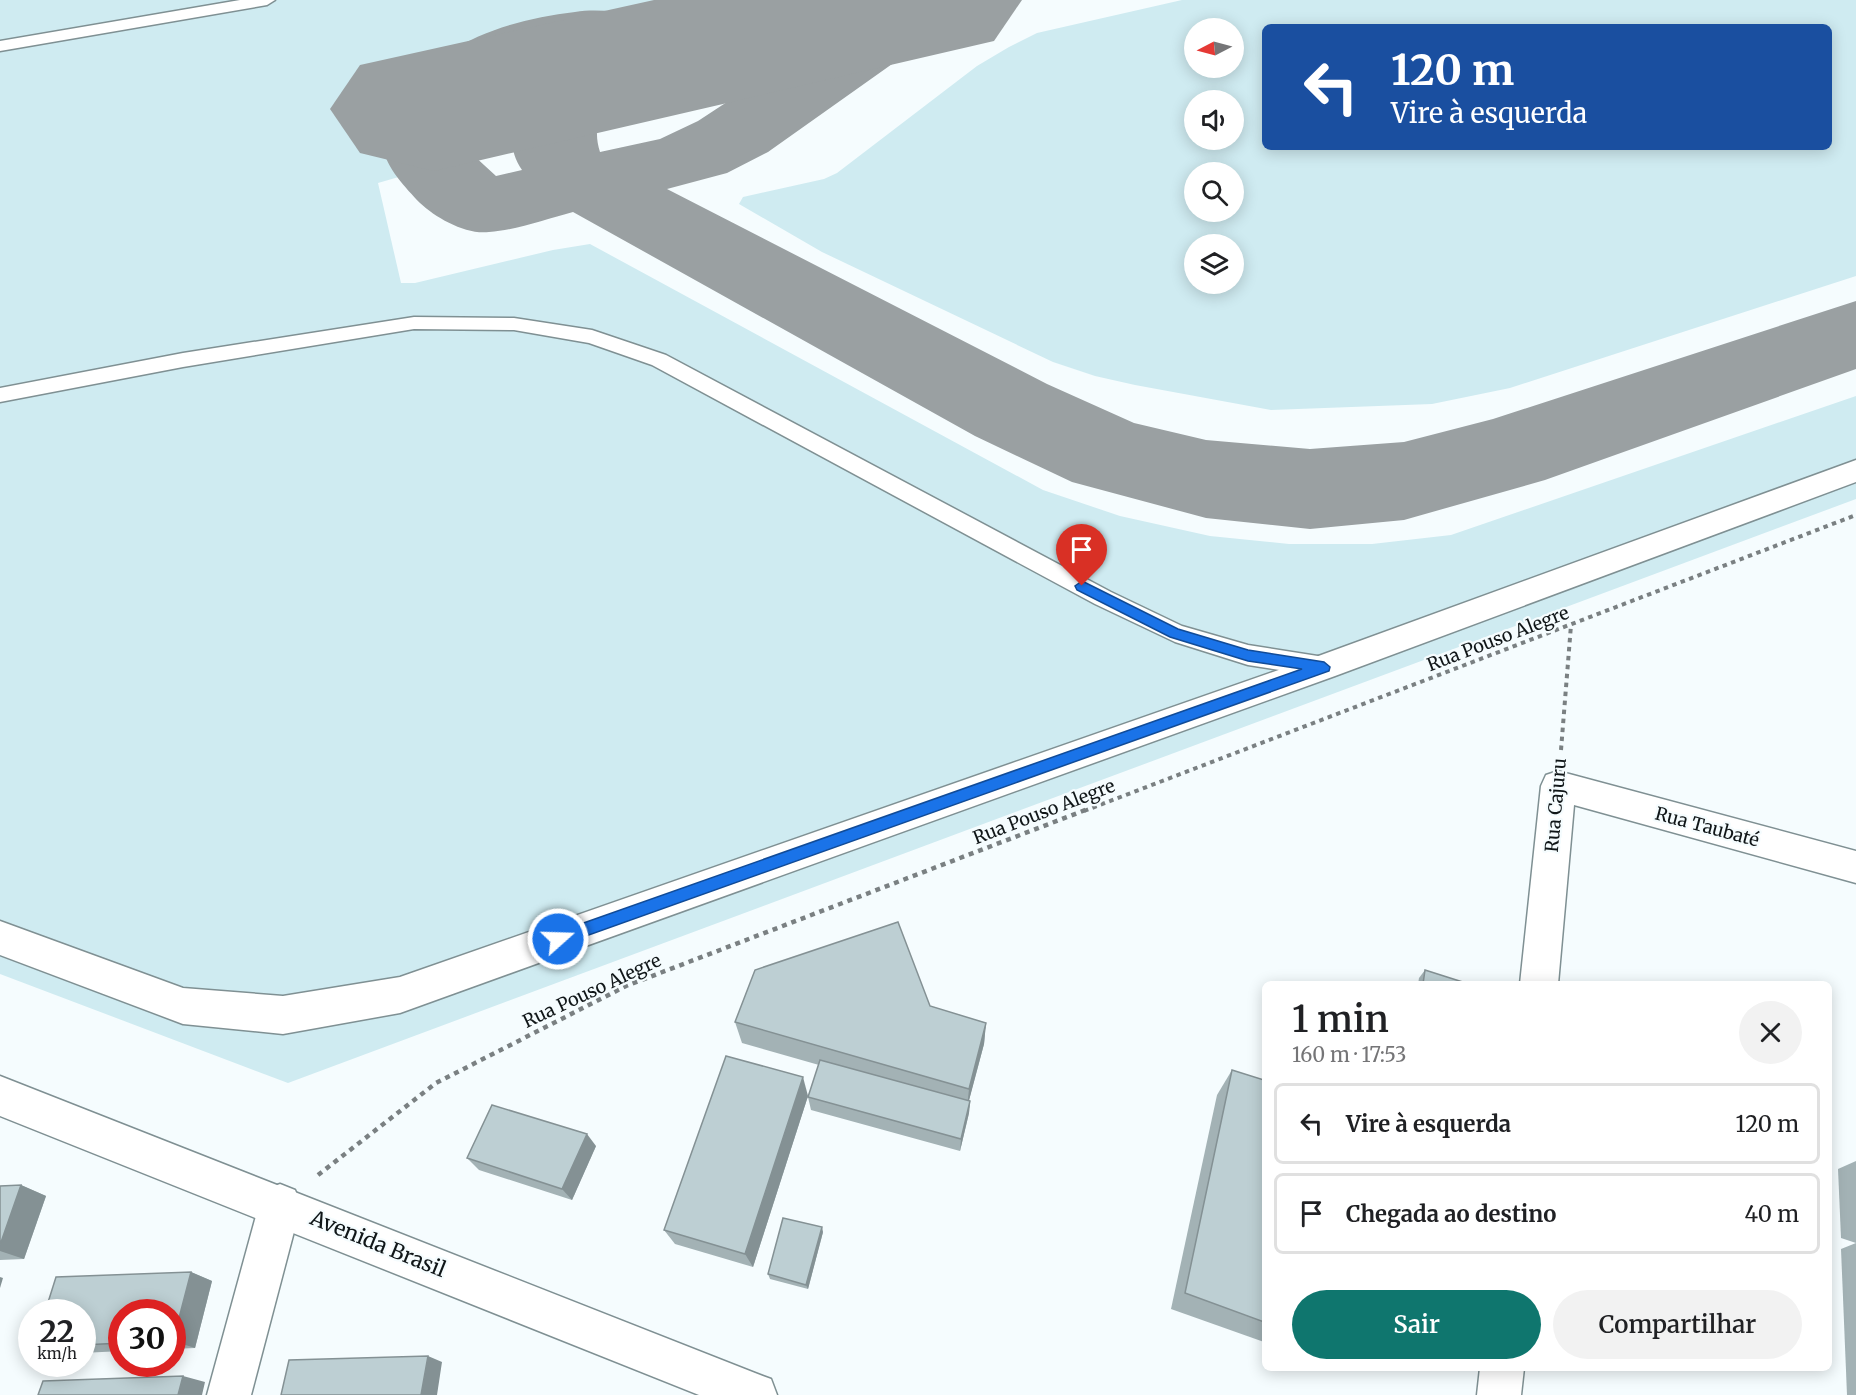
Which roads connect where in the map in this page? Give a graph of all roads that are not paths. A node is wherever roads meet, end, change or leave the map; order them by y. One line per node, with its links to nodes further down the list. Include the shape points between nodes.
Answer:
1 (267, 0): 2 (lane)
2 (0, 46)
3 (0, 395): 5 (lane, via 183,360 414,323 514,324 592,337 659,360 1174,633 1248,655)
4 (1856, 471): 5 (street)
5 (1324, 667): 8 (street, via 400,995 284,1015 183,1006)
6 (1558, 786): 7 (street, Rua Taubaté); 9 (street, Rua Cajuru)
7 (1856, 867)
8 (0, 938)
9 (1539, 981)
10 (0, 1096): 11 (street, Avenida Brasil)
11 (280, 1205): 13 (street, Avenida Brasil); 14 (street)
12 (1502, 1371): 16 (street)
13 (696, 1383): 15 (street, Avenida Brasil)
14 (229, 1395)
15 (755, 1395)
16 (1499, 1395)

